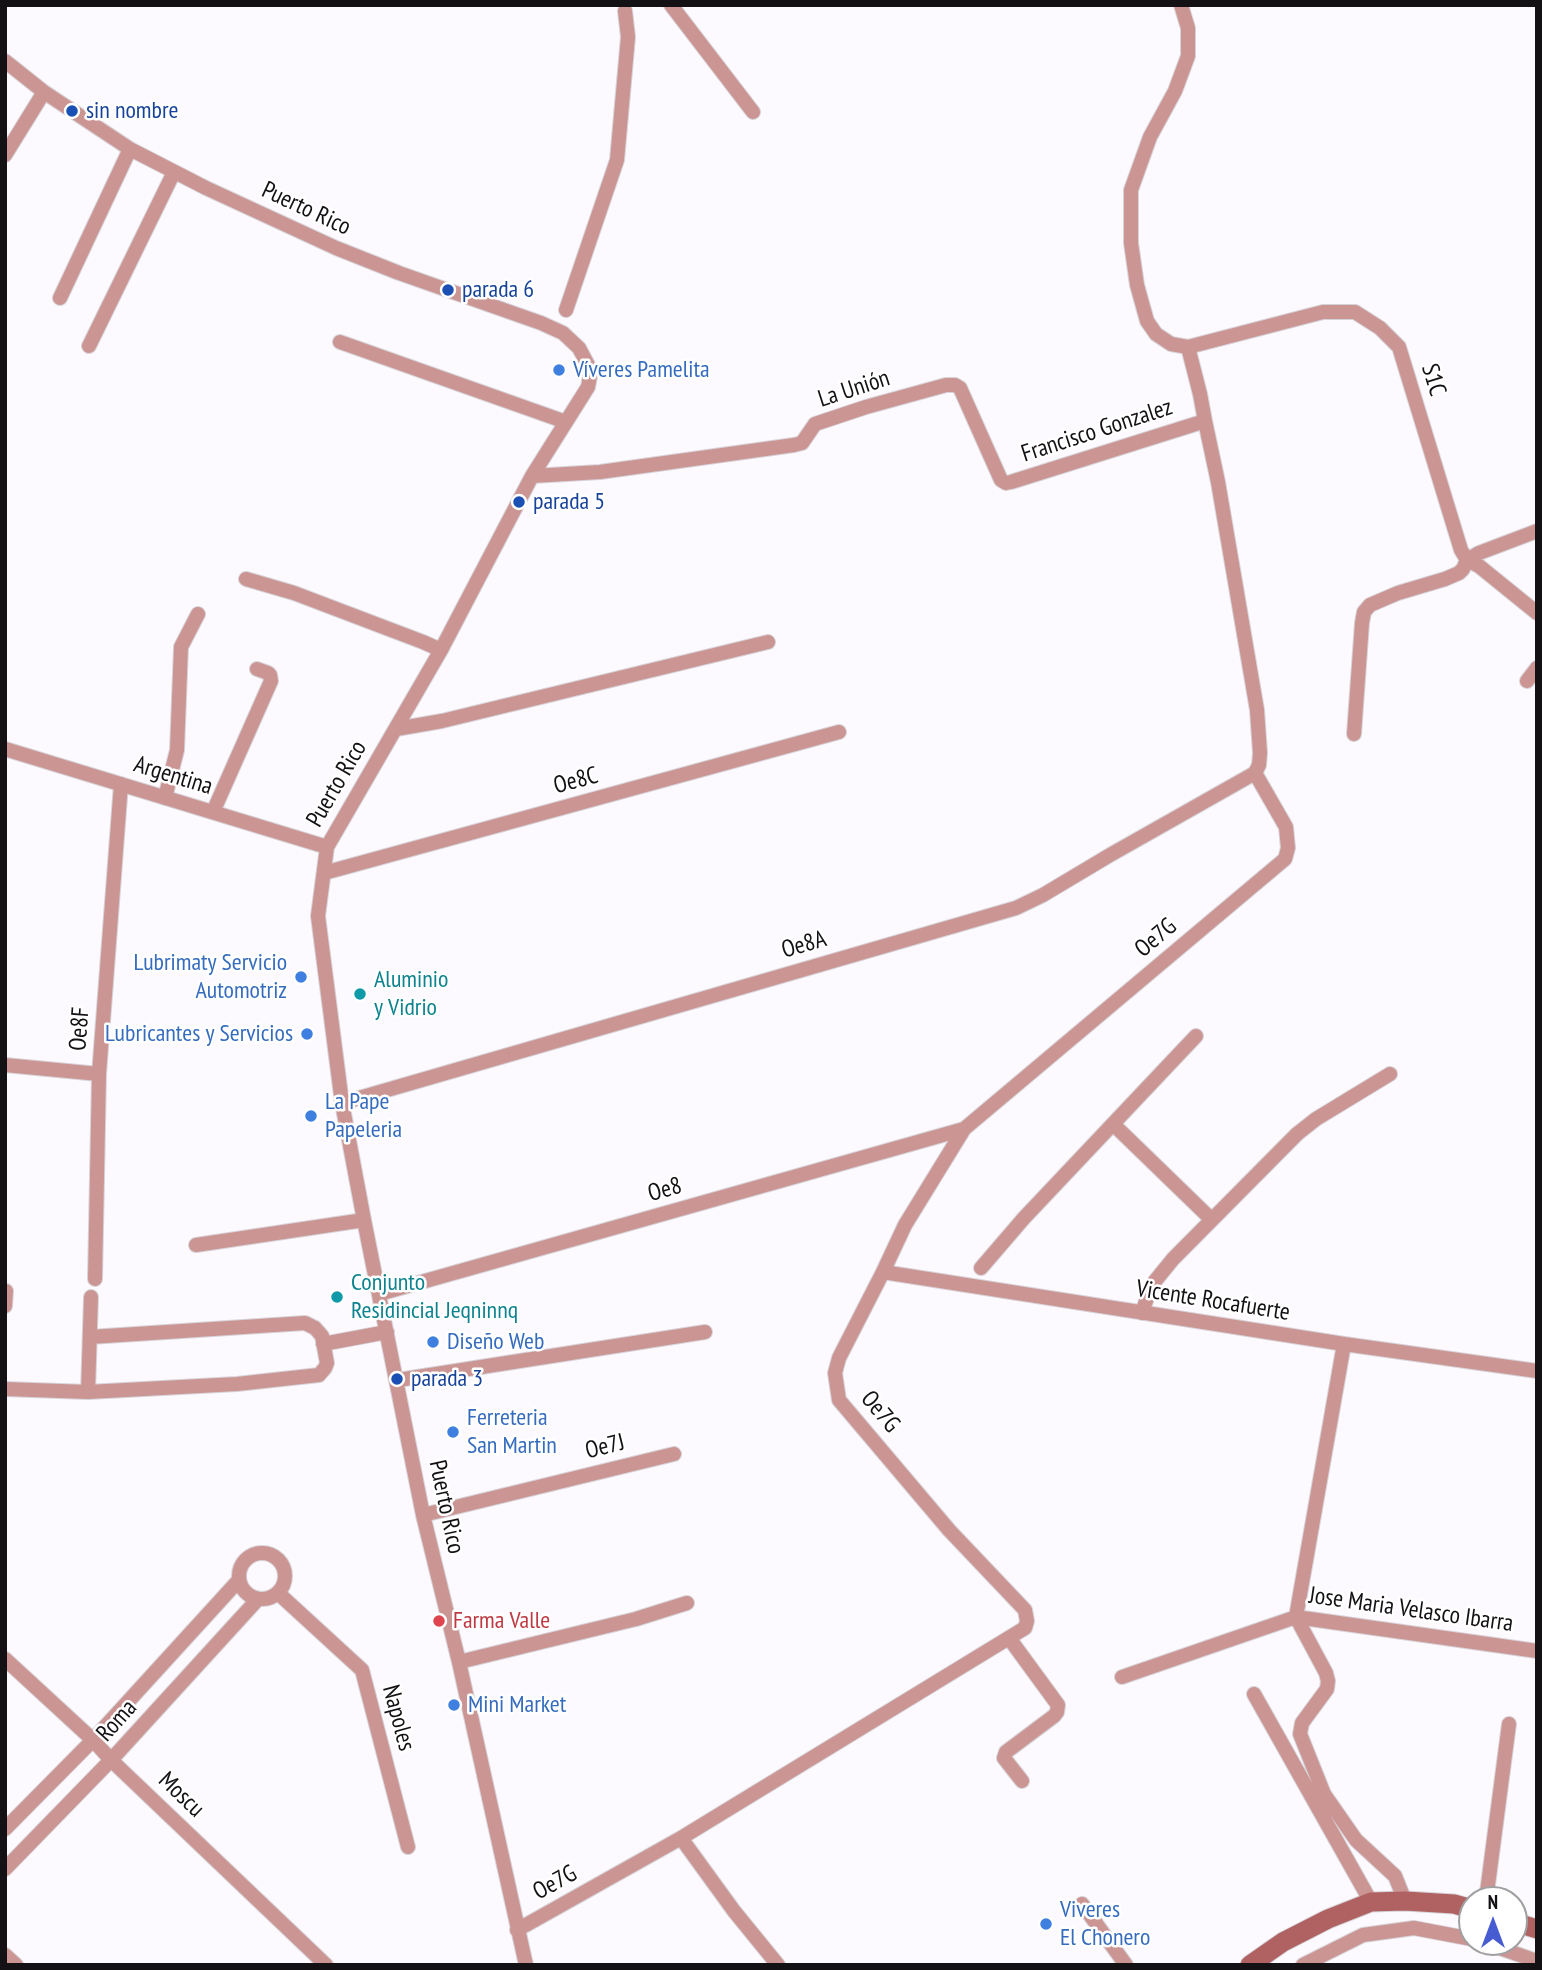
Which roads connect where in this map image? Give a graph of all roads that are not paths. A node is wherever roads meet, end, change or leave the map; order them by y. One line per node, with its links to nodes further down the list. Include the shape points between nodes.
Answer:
1 (671, 5): 6 (street)
2 (1181, 5): 14 (street, via 1188,28 1188,55 1131,190 1131,243 1147,321 1171,344)
3 (625, 7): 11 (street, via 628,37 617,160)
4 (5, 61): 5 (street, Puerto Rico)
5 (44, 92): 7 (street, Puerto Rico); 8 (street)
6 (752, 112)
7 (130, 149): 9 (street, Puerto Rico); 10 (street)
8 (5, 155)
9 (174, 172): 13 (street); 16 (street, Puerto Rico, via 336,248 563,333 579,348 590,376)
10 (60, 298)
11 (566, 310)
12 (340, 342): 16 (street)
13 (89, 346)
14 (1188, 347): 15 (street, Francisco Gonzalez); 20 (street, S1C, via 1323,312 1355,312 1380,328 1399,346)
15 (1205, 421): 18 (street, Francisco Gonzalez); 33 (street, via 1258,710 1260,753)
16 (566, 422): 17 (street, Puerto Rico)
17 (532, 476): 18 (street, La Unión, via 600,472 794,445 802,443 815,424 955,385 1001,480); 25 (street, Puerto Rico)
18 (1011, 482)
19 (1537, 531): 20 (street)
20 (1467, 560): 22 (street); 31 (street, via 1459,573 1377,601 1364,612)
21 (246, 579): 25 (street)
22 (1537, 613)
23 (198, 614): 35 (street, via 181,647 177,750)
24 (768, 642): 29 (street)
25 (441, 650): 29 (street, Puerto Rico)
26 (1537, 668): 28 (street)
27 (257, 669): 36 (street, via 268,673 271,681)
28 (1527, 681)
29 (396, 729): 37 (street, Puerto Rico)
30 (839, 732): 38 (street, Oe8C)
31 (1354, 734)
32 (5, 749): 34 (street, Argentina)
33 (1255, 773): 43 (street, Oe8A, via 1016,908); 45 (street, Oe7G, via 1286,827 1285,859)
34 (121, 784): 35 (street, Argentina); 41 (street, Oe8F)
35 (165, 798): 36 (street, Argentina)
36 (213, 812): 37 (street, Argentina)
37 (327, 847): 38 (street, Puerto Rico)
38 (324, 873): 43 (street, Puerto Rico, via 318,916)
39 (1196, 1036): 44 (street)
40 (5, 1065): 41 (street)
41 (99, 1074): 51 (street, Oe8F)
42 (1390, 1074): 46 (street, via 1297,1134)
43 (341, 1103): 47 (street, Puerto Rico)
44 (1113, 1124): 46 (street); 49 (street)
45 (964, 1129): 50 (street, Oe7G, via 905,1226); 53 (street, Oe8)
46 (1211, 1219): 56 (street, via 1154,1280)
47 (364, 1220): 48 (street); 53 (street, Puerto Rico)
48 (197, 1245)
49 (981, 1268)
50 (883, 1272): 56 (street, Vicente Rocafuerte); 73 (street, Oe7G, via 839,1359 835,1373 839,1399 949,1530 1025,1610 1025,1628)
51 (95, 1279)
52 (6, 1291): 55 (street)
53 (379, 1294): 57 (street, Puerto Rico)
54 (91, 1297): 59 (street)
55 (5, 1306)
56 (1142, 1313): 61 (street, Vicente Rocafuerte)
57 (387, 1332): 60 (street); 63 (street, Puerto Rico)
58 (705, 1332): 63 (street)
59 (90, 1338): 60 (street, via 305,1323 319,1331); 65 (street)
60 (323, 1344): 65 (street, via 327,1363 319,1375)
61 (1344, 1344): 62 (street, Vicente Rocafuerte); 72 (street)
62 (1537, 1371)
63 (398, 1380): 67 (street, Puerto Rico)
64 (5, 1389): 65 (street)
65 (88, 1392)
66 (674, 1454): 67 (street, Oe7J)
67 (424, 1515): 76 (street, Puerto Rico)
68 (239, 1580): 69 (street, via 239,1570 250,1556 270,1554 284,1567); 70 (street, via 245,1593); 80 (street, Roma)
69 (278, 1594): 70 (street); 85 (street, Napoles, via 362,1670)
70 (258, 1599): 81 (street, Roma)
71 (687, 1603): 76 (street)
72 (1296, 1616): 74 (street, Jose Maria Velasco Ibarra); 77 (street, Jose Maria Velasco Ibarra); 88 (street, via 1328,1681 1300,1728 1301,1740 1324,1794 1356,1840 1395,1876)
73 (1009, 1638): 82 (street, via 1058,1705 1054,1716 1006,1752 1004,1758); 84 (street, Oe7G)
74 (1537, 1651)
75 (5, 1659): 80 (street, Moscu)
76 (459, 1662): 92 (street, Puerto Rico)
77 (1122, 1677)
78 (1254, 1694): 89 (street)
79 (1509, 1724): 87 (street)
80 (93, 1740): 81 (street, Moscu); 83 (street, Roma)
81 (111, 1760): 86 (street, Roma); 96 (street, Moscu)
82 (1022, 1781)
83 (5, 1829)
84 (681, 1838): 92 (street, Oe7G); 98 (street)
85 (408, 1847)
86 (5, 1869)
87 (1488, 1886)
88 (1405, 1900): 89 (street); 91 (street)
89 (1371, 1902): 100 (street, via 1305,1930)
90 (1082, 1904): 99 (street)
91 (1458, 1905)
92 (517, 1930): 97 (street, Puerto Rico)
93 (1458, 1936): 101 (street, via 1414,1928 1363,1935)
94 (5, 1955): 95 (street)
95 (16, 1965)
96 (326, 1965)
97 (526, 1965)
98 (778, 1965)
99 (1126, 1965)
100 (1250, 1965)
101 (1303, 1965)

